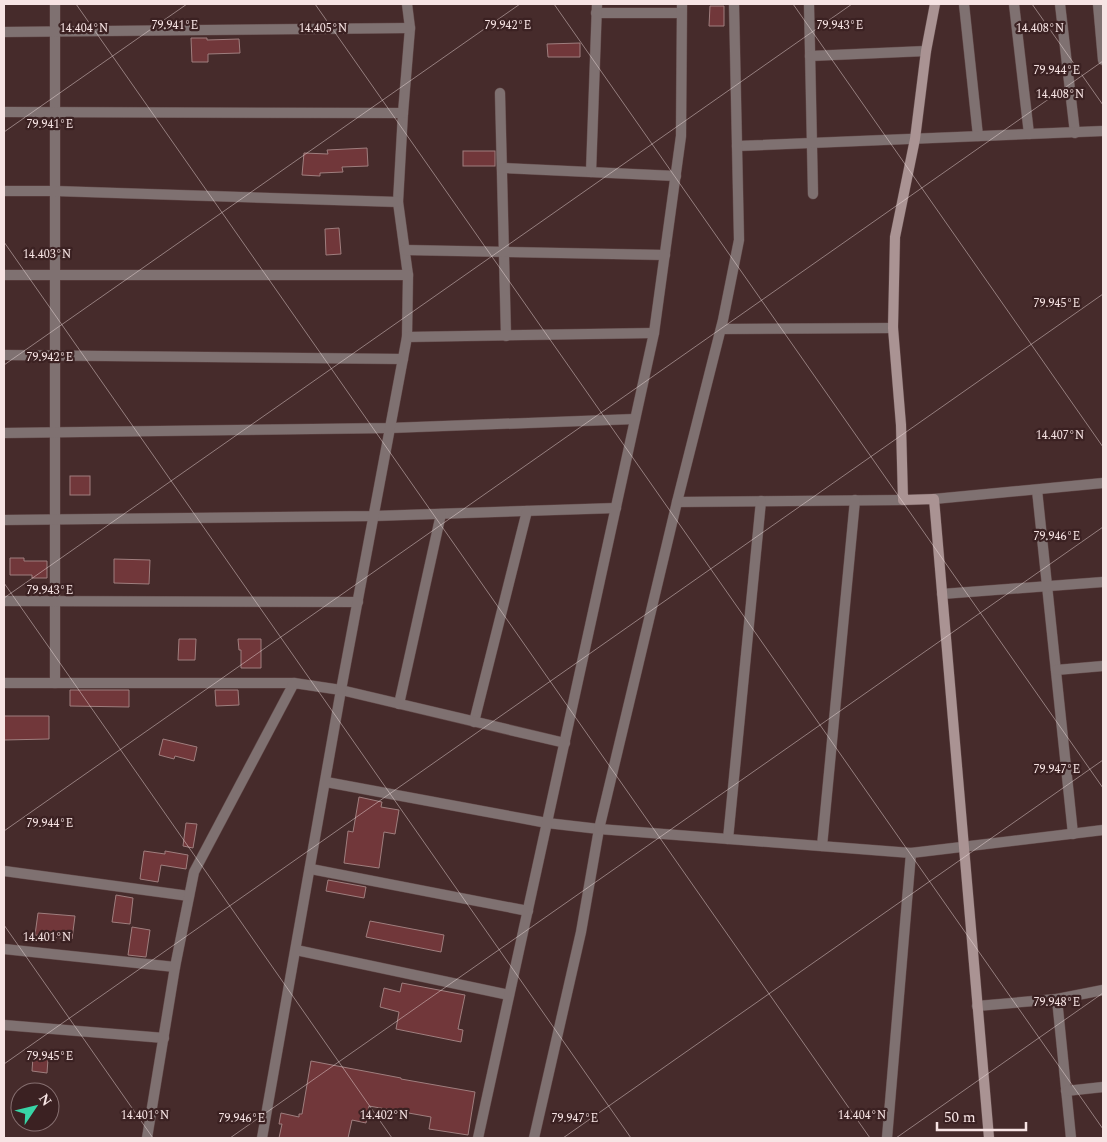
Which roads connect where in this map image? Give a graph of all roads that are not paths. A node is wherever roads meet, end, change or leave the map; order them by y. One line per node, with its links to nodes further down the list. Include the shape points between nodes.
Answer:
1 (55, 4): 14 (street)
2 (407, 4): 12 (street)
3 (734, 4): 28 (street)
4 (809, 4): 16 (street)
5 (935, 4): 15 (street)
6 (964, 4): 25 (street)
7 (1014, 4): 24 (street)
8 (1060, 4): 23 (street)
9 (1098, 4): 17 (street)
10 (682, 8): 11 (street); 31 (street, via 681,136)
11 (596, 9): 30 (street)
12 (410, 28): 14 (street); 21 (street)
13 (4, 32): 14 (street)
14 (55, 32): 20 (street)
15 (926, 51): 16 (street); 26 (street)
16 (810, 56): 27 (street)
17 (1103, 60)
18 (500, 93): 29 (street)
19 (4, 112): 20 (street)
20 (55, 112): 21 (street); 33 (street)
21 (403, 113): 35 (street)
22 (1103, 131): 23 (street)
23 (1075, 132): 24 (street)
24 (1029, 134): 25 (street)
25 (978, 136): 26 (street)
26 (915, 139): 27 (street); 42 (street, via 895,238)
27 (813, 143): 28 (street); 34 (street)
28 (737, 146): 43 (street, via 739,240)
29 (502, 168): 30 (street); 37 (street)
30 (591, 172): 31 (street)
31 (676, 176): 38 (street)
32 (4, 191): 33 (street)
33 (55, 192): 35 (street); 40 (street)
34 (813, 194)
35 (398, 202): 36 (street)
36 (405, 250): 37 (street); 41 (street)
37 (503, 252): 38 (street); 45 (street)
38 (665, 255): 44 (street)
39 (4, 275): 40 (street)
40 (55, 275): 41 (street); 48 (street)
41 (408, 275): 46 (street)
42 (893, 328): 43 (street); 58 (street)
43 (721, 329): 60 (street)
44 (654, 333): 45 (street); 50 (street)
45 (506, 336): 46 (street)
46 (407, 338): 49 (street)
47 (4, 355): 48 (street)
48 (55, 355): 49 (street); 52 (street)
49 (403, 359): 51 (street)
50 (635, 419): 51 (street); 61 (street)
51 (390, 428): 52 (street); 64 (street)
52 (55, 432): 53 (street); 66 (street)
53 (4, 433)
54 (1103, 483): 55 (street)
55 (1037, 490): 56 (street); 68 (street)
56 (934, 499): 58 (street); 69 (street)
57 (855, 500): 58 (street); 59 (street); 88 (street)
58 (903, 500)
59 (761, 501): 60 (street); 87 (street)
60 (677, 502): 84 (street)
61 (616, 508): 62 (street); 81 (street)
62 (527, 511): 63 (street); 80 (street)
63 (441, 514): 64 (street); 79 (street)
64 (374, 516): 66 (street); 72 (street)
65 (4, 520): 66 (street)
66 (55, 520): 71 (street)
67 (1103, 582): 68 (street)
68 (1047, 586): 69 (street); 74 (street)
69 (942, 594): 89 (street)
70 (4, 601): 71 (street)
71 (55, 601): 72 (street); 76 (street)
72 (358, 602): 78 (street)
73 (1103, 666): 74 (street)
74 (1056, 670): 86 (street)
75 (4, 683): 76 (street)
76 (55, 683): 77 (street)
77 (294, 684): 78 (street); 93 (street, via 194,872)
78 (341, 690): 79 (street); 82 (street)
79 (398, 704): 80 (street)
80 (474, 722): 81 (street)
81 (565, 743): 83 (street)
82 (326, 782): 83 (street); 91 (street)
83 (548, 823): 84 (street); 94 (street)
84 (599, 829): 87 (street); 109 (street, via 581,932)
85 (1103, 830): 86 (street)
86 (1073, 834): 89 (street)
87 (728, 839): 88 (street)
88 (822, 846): 90 (street)
89 (963, 848): 90 (street); 101 (street)
90 (911, 853): 110 (street)
91 (311, 869): 94 (street); 96 (street)
92 (4, 871): 93 (street)
93 (189, 896): 97 (street)
94 (528, 912): 99 (street)
95 (4, 949): 97 (street)
96 (296, 950): 99 (street); 107 (street)
97 (175, 967): 103 (street)
98 (1103, 990): 100 (street)
99 (510, 995): 108 (street)
100 (1057, 999): 101 (street); 105 (street)
101 (977, 1006): 111 (street)
102 (4, 1025): 103 (street)
103 (164, 1038): 106 (street)
104 (1103, 1087): 105 (street)
105 (1066, 1091): 112 (street)
106 (147, 1138)
107 (262, 1138)
108 (478, 1138)
109 (534, 1138)
110 (887, 1138)
111 (989, 1138)
112 (1071, 1138)

